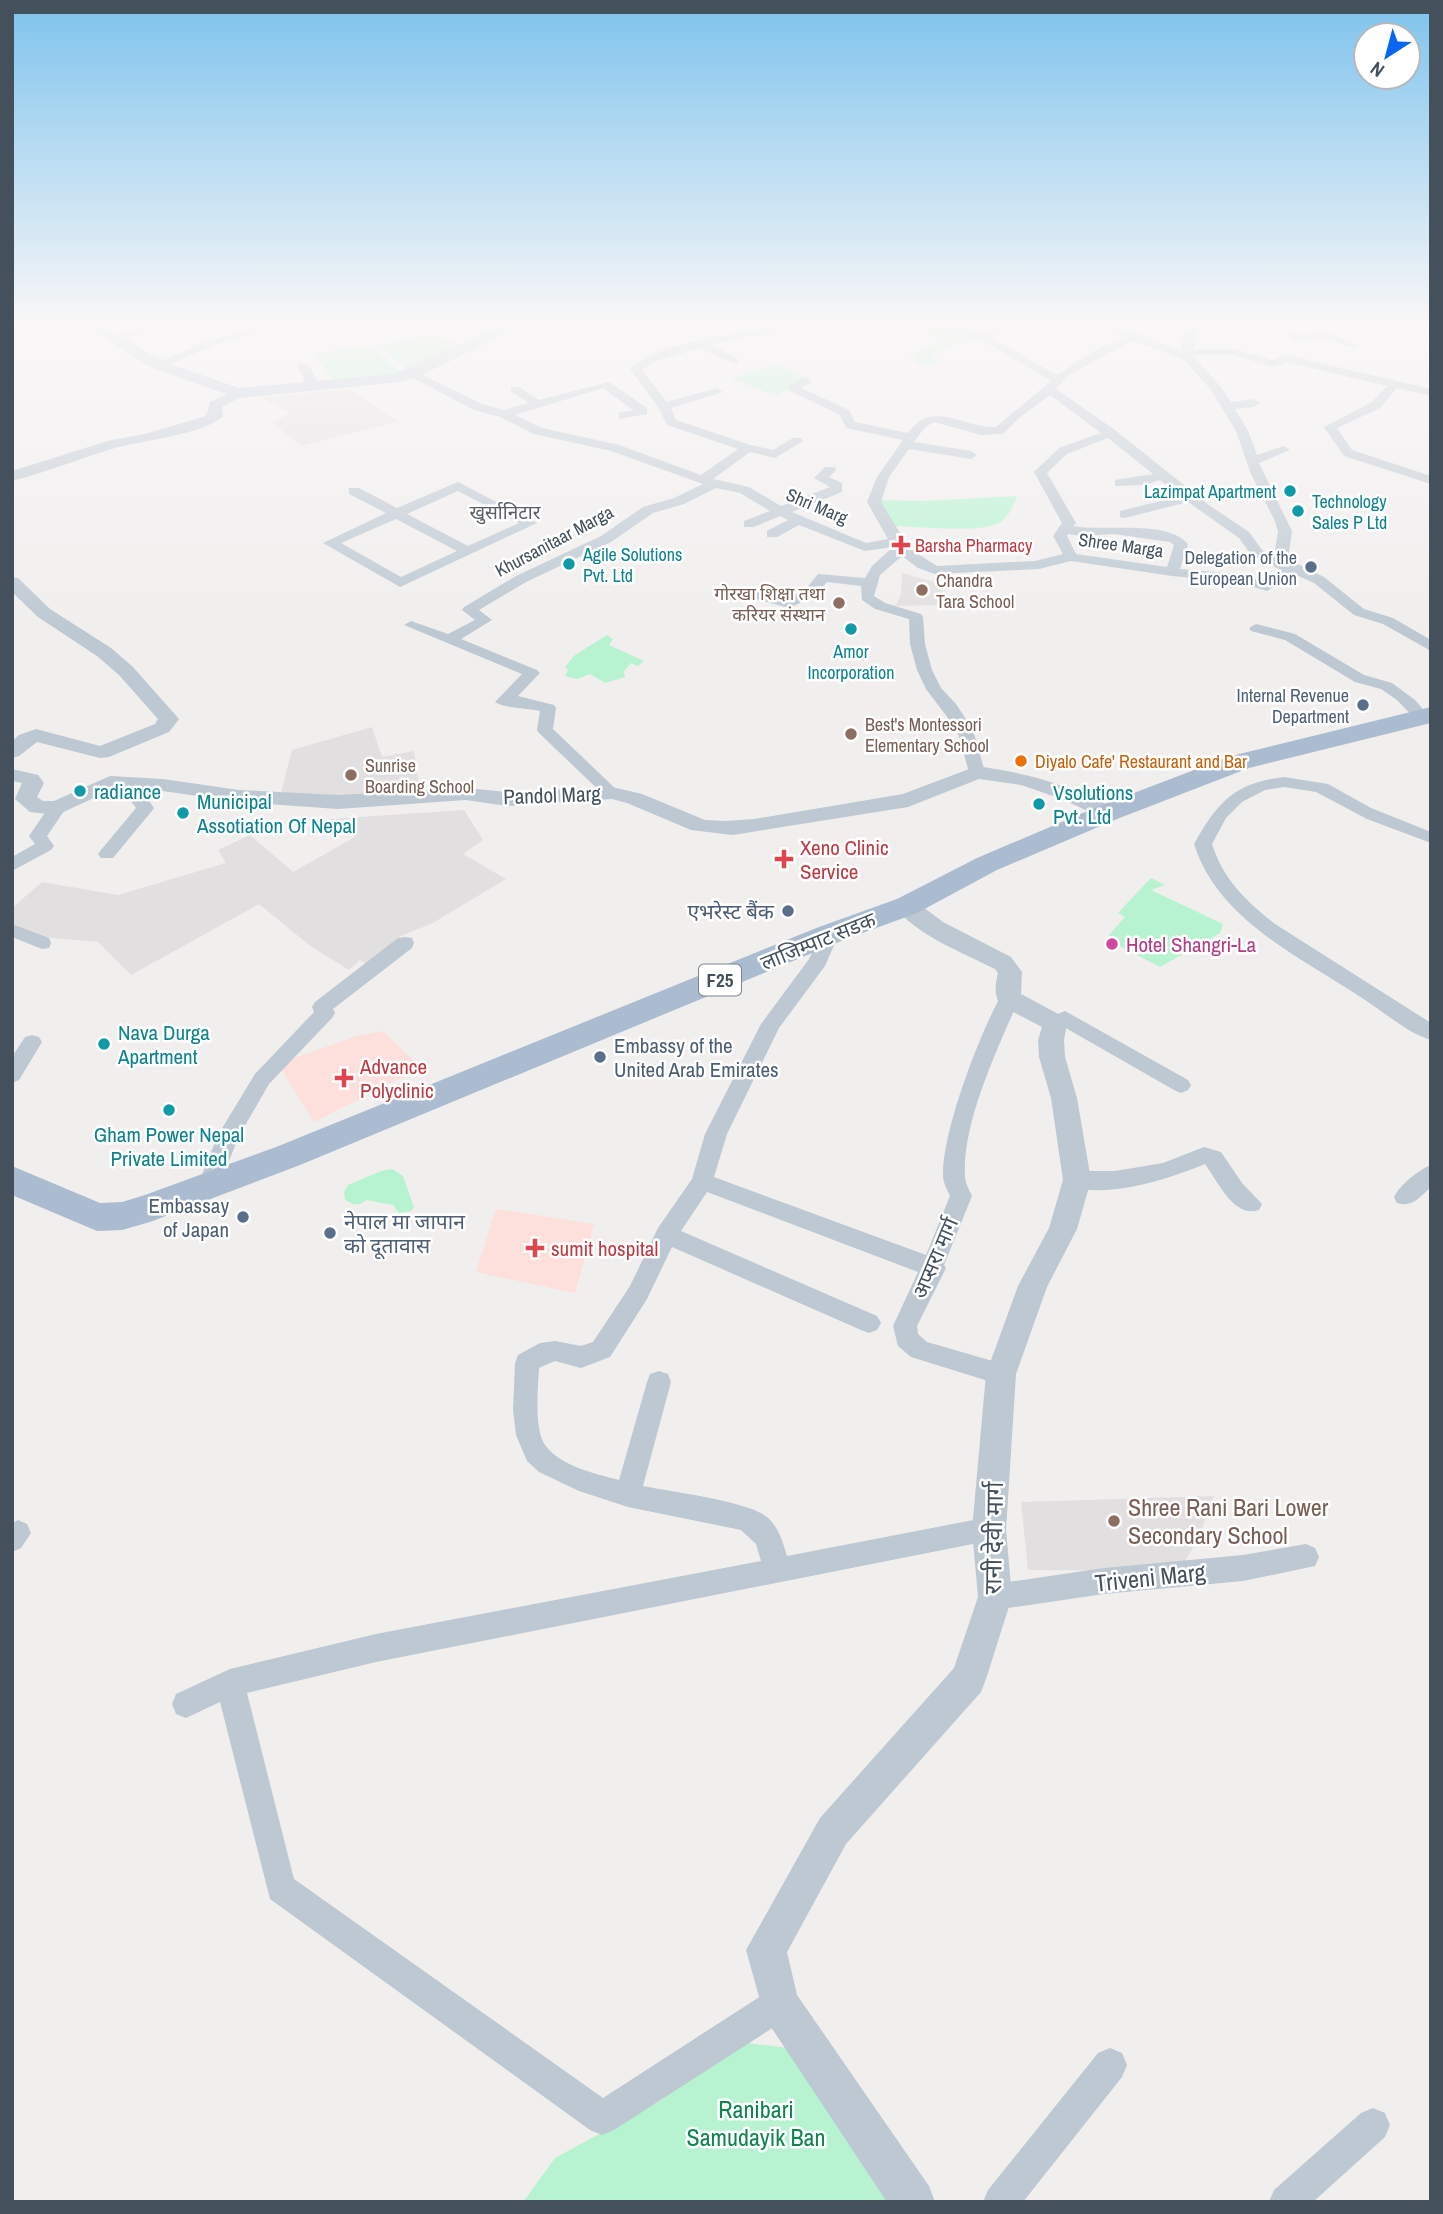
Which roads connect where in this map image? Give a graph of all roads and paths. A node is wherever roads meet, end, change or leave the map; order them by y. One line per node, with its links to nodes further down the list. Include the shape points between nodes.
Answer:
1 (187, 426): 24 (street)
2 (528, 426): 16 (street, Shri Marg)
3 (679, 426): 15 (street)
4 (855, 426): 13 (street)
5 (919, 426): 13 (street)
6 (964, 426): 7 (street, via 999,431)
7 (1004, 426)
8 (1102, 426): 11 (street)
9 (1240, 426): 20 (street)
10 (1331, 426): 25 (street, via 1348,453)
11 (1111, 433): 23 (street); 35 (street, via 1063,451 1040,472 1069,523)
12 (628, 439): 16 (street)
13 (910, 441): 19 (street); 37 (street, via 883,477 874,502)
14 (794, 446): 15 (street, via 771,454)
15 (747, 447): 21 (street)
16 (615, 448): 26 (street, Shri Marg)
17 (1284, 450): 20 (street)
18 (712, 454): 21 (street)
19 (971, 455)
20 (1253, 461): 40 (street, via 1285,531 1281,559)
21 (730, 463): 26 (street)
22 (830, 470): 30 (street, via 820,478 838,489)
23 (1162, 475): 27 (street); 29 (street)
24 (12, 476)
25 (1431, 480)
26 (708, 482): 30 (street, Shri Marg, via 744,490); 47 (street, Khursanitaar Marga, via 679,500 648,510 606,539 521,579 469,610 485,620)
27 (1120, 483)
28 (354, 491): 31 (street)
29 (1192, 497): 32 (street); 40 (street, via 1244,535 1256,553)
30 (783, 509): 33 (street, Shri Marg); 34 (street)
31 (396, 513): 38 (street); 38 (street, via 458,486 530,523); 38 (street, via 330,543 400,583)
32 (1125, 514)
33 (798, 520): 36 (street); 37 (street, Shri Marg, via 865,547)
34 (749, 524)
35 (1065, 529): 39 (street, via 1060,537); 41 (street, via 1174,538 1181,544)
36 (772, 534)
37 (899, 546): 39 (street, Shree Marga, via 935,570 1030,566); 43 (street)
38 (467, 551)
39 (1071, 556): 41 (street, Shree Marga)
40 (1293, 568): 41 (street, Shree Marga, via 1267,587 1238,578); 48 (street, via 1319,580 1359,612 1388,621)
41 (1172, 572)
42 (12, 582): 50 (street, via 44,613 127,671 169,719 162,728 109,751 36,735)
43 (868, 583): 44 (street, via 823,577 810,593 789,604); 51 (street, via 867,597 874,603 916,617 916,644 925,671 933,690 959,719 972,744)
44 (743, 591)
45 (411, 625): 47 (street)
46 (1256, 628): 49 (street, via 1290,637 1360,679 1372,679)
47 (449, 640): 54 (street, via 532,673 503,702 548,708 545,730)
48 (1431, 647)
49 (1427, 716): 56 (main road, लाजिम्पाट सडक / F25, via 1240,762)
50 (12, 752)
51 (977, 772): 54 (street, Pandol Marg, via 908,800 729,828 700,826 626,794); 56 (street, via 1025,779)
52 (12, 775): 55 (street, via 31,779 28,803)
53 (163, 785): 54 (street, Pandol Marg, via 239,796 338,802 466,794 508,799); 55 (street, Pandol Marg, via 110,782); 58 (street, via 145,791 140,801 145,808)
54 (611, 793)
55 (57, 807): 59 (street, via 38,835 45,846)
56 (1107, 813): 60 (main road, लाजिम्पाट सडक / F25, via 987,864)
57 (1431, 838): 67 (street, via 1363,811 1325,789 1290,782 1269,784 1237,797 1203,844 1208,863 1224,889 1247,912)
58 (107, 854)
59 (12, 865)
60 (907, 906): 62 (main road, लाजिम्पाट सडक / F25); 65 (street, via 934,928 1003,963 1010,972)
61 (12, 930): 63 (street)
62 (830, 934): 74 (street, via 818,961 766,1034 716,1134); 75 (main road, लाजिम्पाट सडक / F25)
63 (42, 943)
64 (405, 943): 75 (street, via 322,1007 325,1013 262,1079 229,1135)
65 (1009, 999): 66 (street); 79 (street, अप्सरा मार्ग, via 976,1078 958,1139 954,1179 961,1196)
66 (1055, 1023): 70 (street, via 1065,1018); 73 (street, रानी देवी मार्ग, via 1052,1057 1064,1098)
67 (1431, 1033)
68 (33, 1042): 69 (street)
69 (12, 1075)
70 (1181, 1085)
71 (1431, 1174): 76 (street)
72 (12, 1180): 75 (main road, लाजिम्पाट सडक / F25, via 97,1217 131,1213)
73 (1077, 1180): 77 (street, via 1115,1180 1166,1171 1203,1155 1213,1158 1234,1189); 81 (street, रानी देवी मार्ग, via 1063,1229 1033,1286)
74 (702, 1181): 78 (street); 79 (street)
75 (208, 1187)
76 (1405, 1197)
77 (1251, 1204)
78 (666, 1235): 80 (street); 83 (street, via 639,1292 601,1349 581,1357 555,1351 527,1363 526,1413 535,1453 570,1475)
79 (934, 1268): 81 (street, अप्सरा मार्ग, via 905,1326 906,1339 920,1350)
80 (869, 1323)
81 (1001, 1374): 84 (street, रानी देवी मार्ग)
82 (659, 1382): 83 (street)
83 (628, 1494): 86 (street, via 748,1519 770,1540)
84 (989, 1530): 86 (street); 87 (street, रानी देवी मार्ग)
85 (1306, 1557): 87 (street, Triveni Marg)
86 (777, 1570): 88 (street, via 376,1648)
87 (995, 1597): 90 (street, रानी देवी मार्ग, via 968,1679 833,1831 766,1950)
88 (230, 1683): 89 (street); 90 (street, via 281,1888 602,2118)
89 (187, 1704)
90 (779, 2004): 93 (street, रानी देवी मार्ग)
91 (1110, 2065): 94 (street)
92 (1373, 2125): 95 (street)
93 (913, 2202)
94 (1000, 2202)
95 (1286, 2202)

